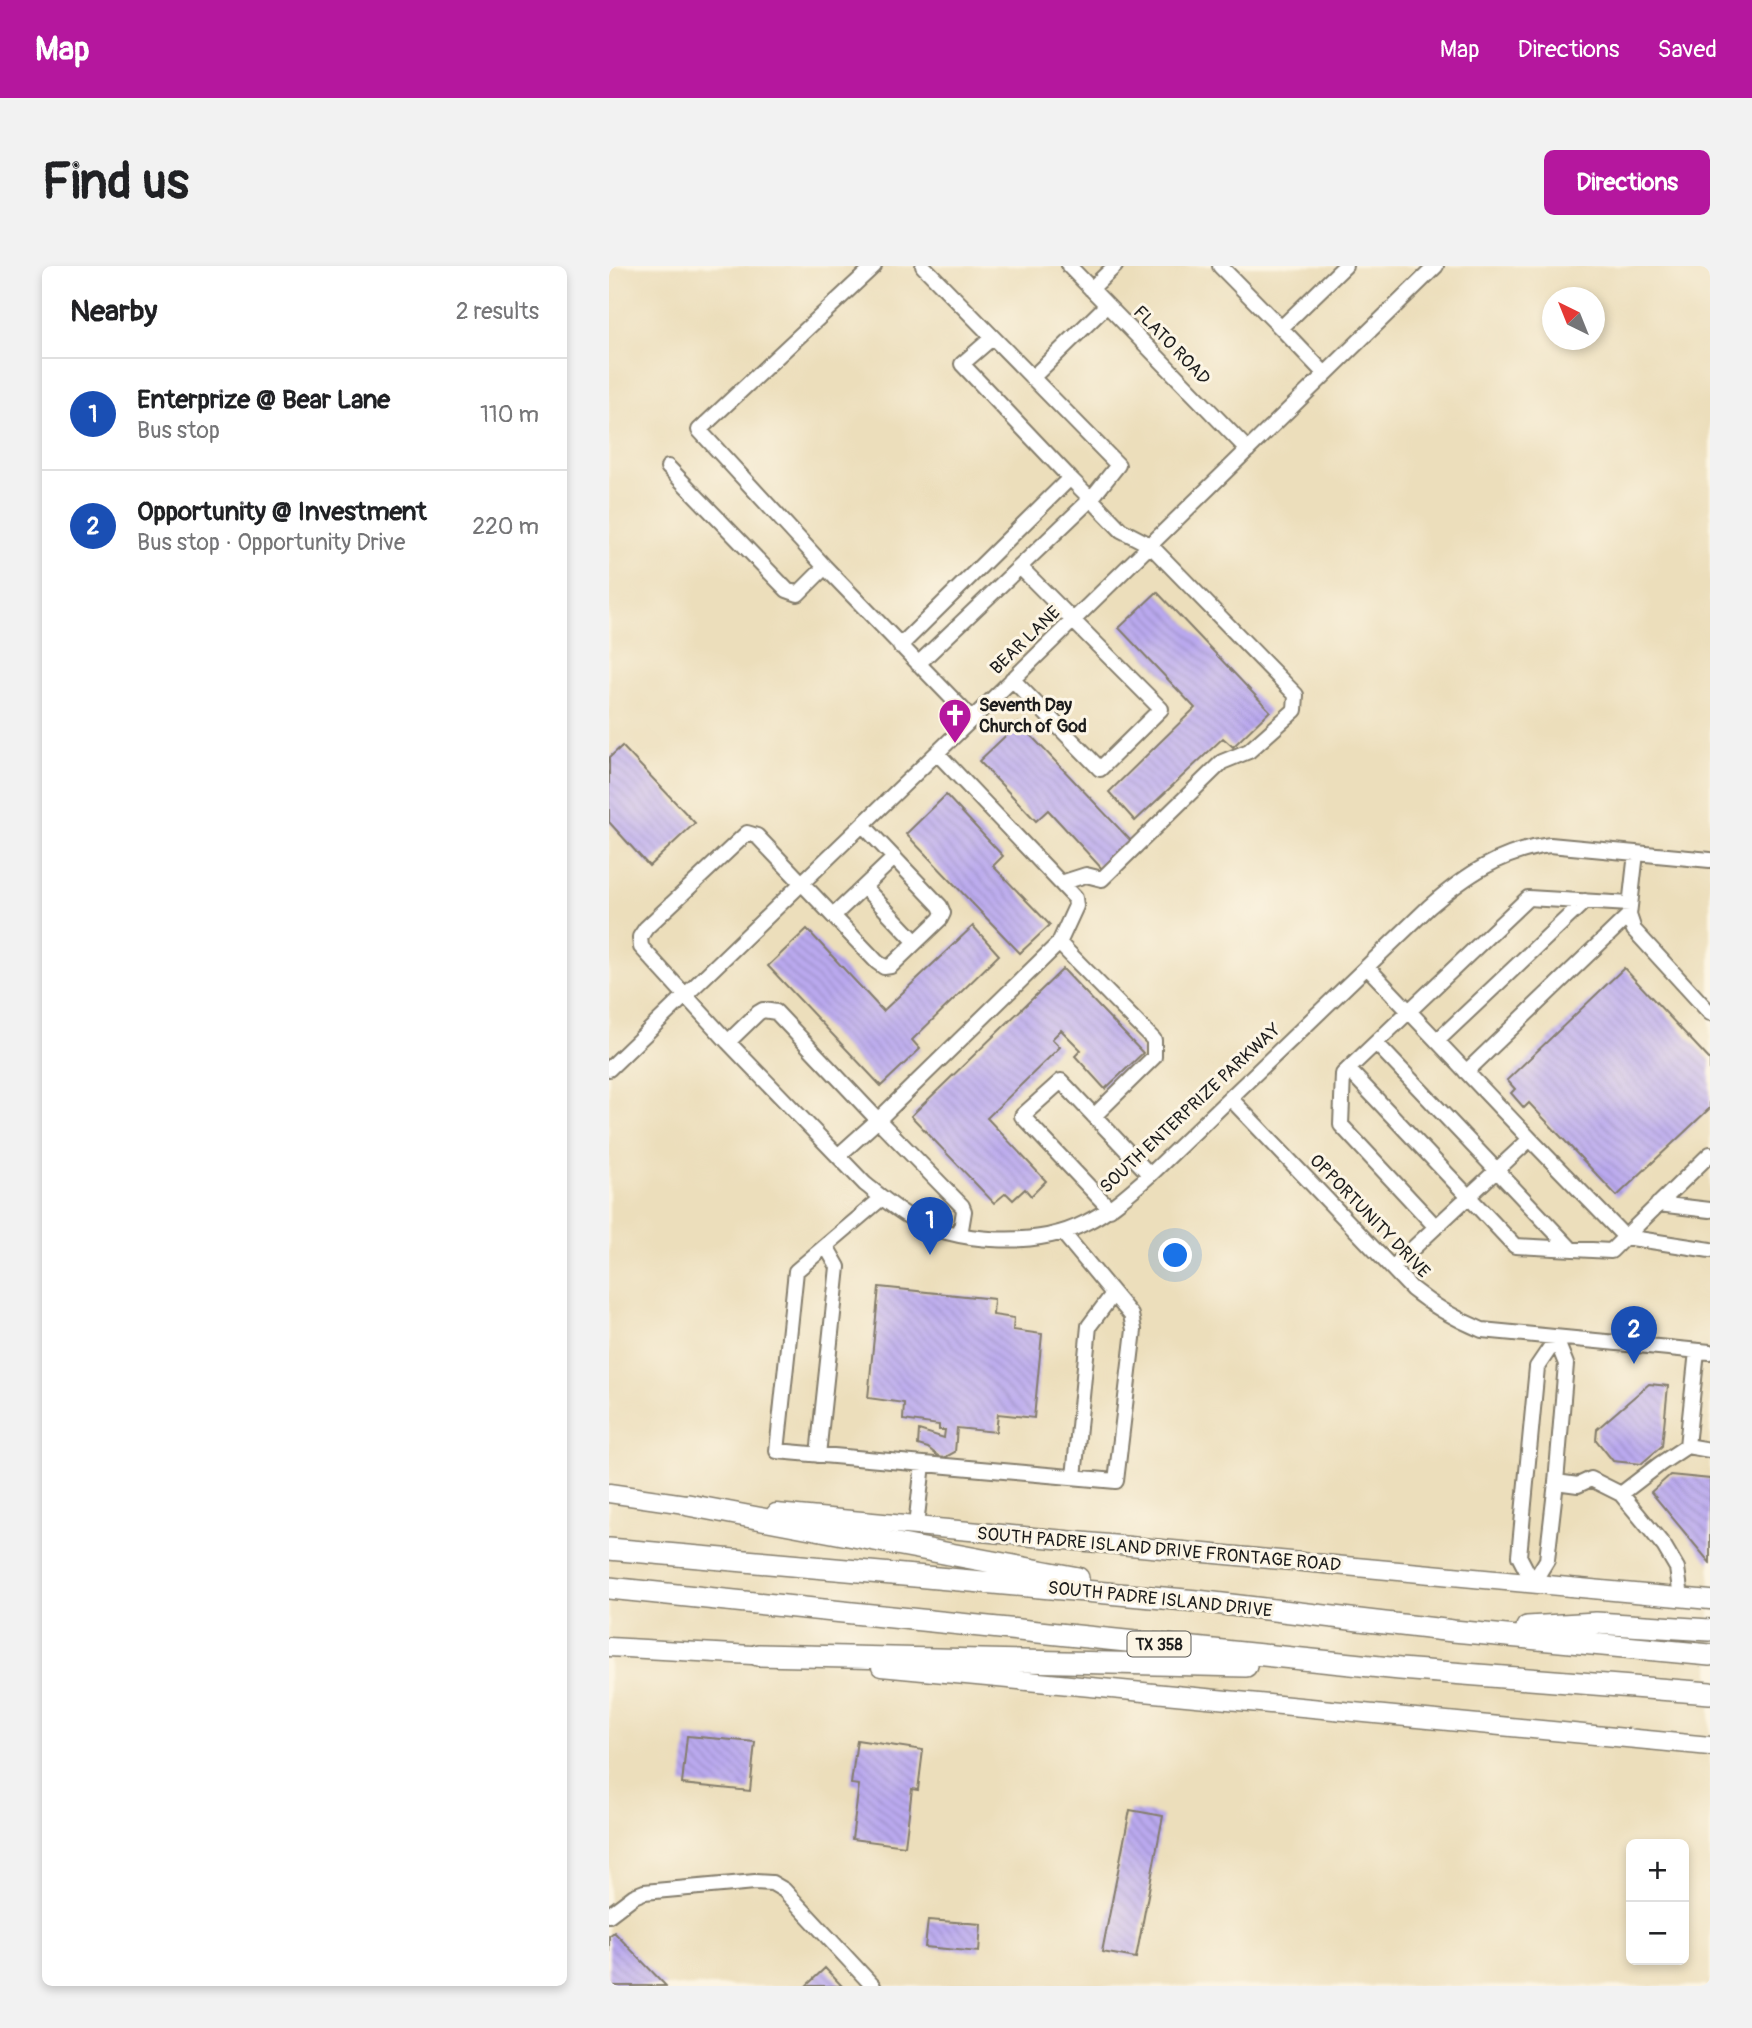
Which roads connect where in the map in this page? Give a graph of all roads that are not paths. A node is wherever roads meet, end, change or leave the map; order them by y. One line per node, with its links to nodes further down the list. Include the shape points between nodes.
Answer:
1 (874, 266): 20 (street, via 699,430)
2 (923, 266): 11 (street)
3 (1069, 266): 8 (street, FLATO ROAD)
4 (1115, 266): 8 (street)
5 (1220, 266): 10 (street)
6 (1345, 266): 10 (street)
7 (1436, 266): 12 (street, BEAR LANE)
8 (1091, 289): 9 (street, FLATO ROAD)
9 (1107, 305): 13 (street); 14 (street, FLATO ROAD)
10 (1281, 328): 12 (street)
11 (992, 338): 13 (street); 16 (street, via 963,364)
12 (1325, 374): 14 (street, BEAR LANE)
13 (1032, 378): 17 (street, via 1118,465)
14 (1248, 450): 18 (street, BEAR LANE)
15 (668, 467): 20 (street, via 787,590 799,594)
16 (1070, 478): 17 (street); 22 (street)
17 (1091, 499): 18 (street, via 1121,530); 19 (street)
18 (1150, 545): 21 (street, BEAR LANE); 32 (street, via 1296,695 1294,710 1249,751 1222,762 1102,879 1086,875)
19 (1020, 566): 21 (street); 23 (street)
20 (825, 567): 22 (street)
21 (1074, 619): 24 (street, BEAR LANE); 24 (street, via 1161,709 1100,769)
22 (900, 646): 23 (street)
23 (918, 664): 25 (street)
24 (1012, 679): 25 (street, BEAR LANE)
25 (972, 719): 26 (street, BEAR LANE)
26 (937, 753): 27 (street, BEAR LANE); 32 (street)
27 (863, 825): 29 (street); 31 (street, BEAR LANE)
28 (1636, 853): 30 (street, SOUTH ENTERPRIZE PARKWAY); 35 (street); 39 (street, SOUTH ENTERPRIZE PARKWAY, via 1551,845 1500,857 1453,887)
29 (894, 858): 33 (street); 37 (street, via 943,913)
30 (1710, 860)
31 (804, 882): 36 (street); 40 (street, BEAR LANE); 40 (street, SOUTH ENTERPRIZE PARKWAY, via 757,836 747,833 646,928 640,937 641,947)
32 (1061, 883): 38 (street, via 1075,898 1076,906)
33 (864, 887): 36 (street); 37 (street)
34 (1585, 901): 35 (street); 41 (street, via 1528,898); 43 (street)
35 (1629, 910): 42 (street, via 1634,930); 48 (street)
36 (834, 915): 37 (street, via 884,967 891,966)
37 (916, 942)
38 (1059, 943): 50 (street, via 1154,1040 1154,1057); 51 (street)
39 (1367, 967): 41 (street); 49 (street, SOUTH ENTERPRIZE PARKWAY)
40 (685, 996): 44 (street, SOUTH ENTERPRIZE PARKWAY); 46 (street, BEAR LANE)
41 (1409, 1011): 43 (street); 45 (street)
42 (1710, 1013)
43 (1437, 1041): 48 (street)
44 (728, 1042): 51 (street, via 758,1013 776,1012); 54 (street, SOUTH ENTERPRIZE PARKWAY)
45 (1376, 1043): 47 (street); 56 (street)
46 (609, 1069)
47 (1348, 1069): 58 (street); 63 (street, via 1343,1074 1341,1125)
48 (1466, 1072): 52 (street)
49 (1230, 1098): 57 (street, SOUTH ENTERPRIZE PARKWAY); 70 (street, OPPORTUNITY DRIVE)
50 (1094, 1116): 57 (street); 61 (street, via 1061,1081 1022,1116)
51 (878, 1120): 54 (street); 65 (street, via 962,1206)
52 (1530, 1139): 56 (street); 66 (street)
53 (1710, 1154): 55 (street)
54 (838, 1156): 59 (street, SOUTH ENTERPRIZE PARKWAY)
55 (1704, 1166): 60 (street)
56 (1496, 1171): 58 (street); 68 (street)
57 (1150, 1175): 61 (street, SOUTH ENTERPRIZE PARKWAY)
58 (1468, 1197): 63 (street); 68 (street, via 1515,1246)
59 (882, 1198): 65 (street, SOUTH ENTERPRIZE PARKWAY, via 909,1217); 67 (street)
60 (1658, 1204): 62 (street); 66 (street)
61 (1110, 1209): 64 (street, SOUTH ENTERPRIZE PARKWAY)
62 (1710, 1210)
63 (1436, 1227): 70 (street)
64 (1063, 1233): 65 (street, SOUTH ENTERPRIZE PARKWAY, via 1014,1240); 71 (street)
65 (960, 1235)
66 (1625, 1237): 68 (street, via 1611,1251); 69 (street)
67 (826, 1245): 76 (street, via 838,1267); 76 (street, via 796,1271 777,1451)
68 (1571, 1249)
69 (1710, 1250)
70 (1392, 1268): 72 (street, OPPORTUNITY DRIVE, via 1422,1297 1456,1319 1482,1330)
71 (1113, 1294): 78 (street, via 1089,1326); 78 (street, via 1131,1315 1134,1330 1116,1481)
72 (1556, 1339): 73 (street, OPPORTUNITY DRIVE); 79 (street, via 1566,1364); 85 (street, via 1537,1367 1519,1556)
73 (1703, 1351): 74 (street)
74 (1687, 1446): 75 (street); 81 (street)
75 (1710, 1450)
76 (818, 1455): 77 (street)
77 (923, 1464): 78 (street); 83 (street)
78 (1074, 1477)
79 (1556, 1482): 81 (street, via 1578,1485 1591,1479); 85 (street, via 1547,1560)
80 (609, 1493): 82 (main road, SOUTH PADRE ISLAND DRIVE FRONTAGE ROAD)
81 (1621, 1494): 87 (street, via 1677,1568)
82 (688, 1505): 83 (main road, SOUTH PADRE ISLAND DRIVE FRONTAGE ROAD); 89 (highway)
83 (916, 1526): 85 (main road, SOUTH PADRE ISLAND DRIVE FRONTAGE ROAD)
84 (609, 1549): 89 (highway, SOUTH PADRE ISLAND DRIVE)
85 (1533, 1583): 87 (main road, SOUTH PADRE ISLAND DRIVE FRONTAGE ROAD)
86 (609, 1588): 95 (highway, TX 358)
87 (1681, 1597): 88 (main road, SOUTH PADRE ISLAND DRIVE FRONTAGE ROAD)
88 (1710, 1600)
89 (1197, 1601): 91 (highway, SOUTH PADRE ISLAND DRIVE)
90 (1710, 1630): 91 (highway, via 1596,1623)
91 (1453, 1631): 94 (highway, SOUTH PADRE ISLAND DRIVE)
92 (609, 1647): 93 (main road)
93 (758, 1655): 95 (highway); 97 (main road)
94 (1710, 1655)
95 (1400, 1669): 96 (highway, TX 358)
96 (1710, 1695)
97 (1710, 1746)
98 (609, 1915): 99 (street, via 644,1892 772,1884 783,1890)
99 (873, 1986)

